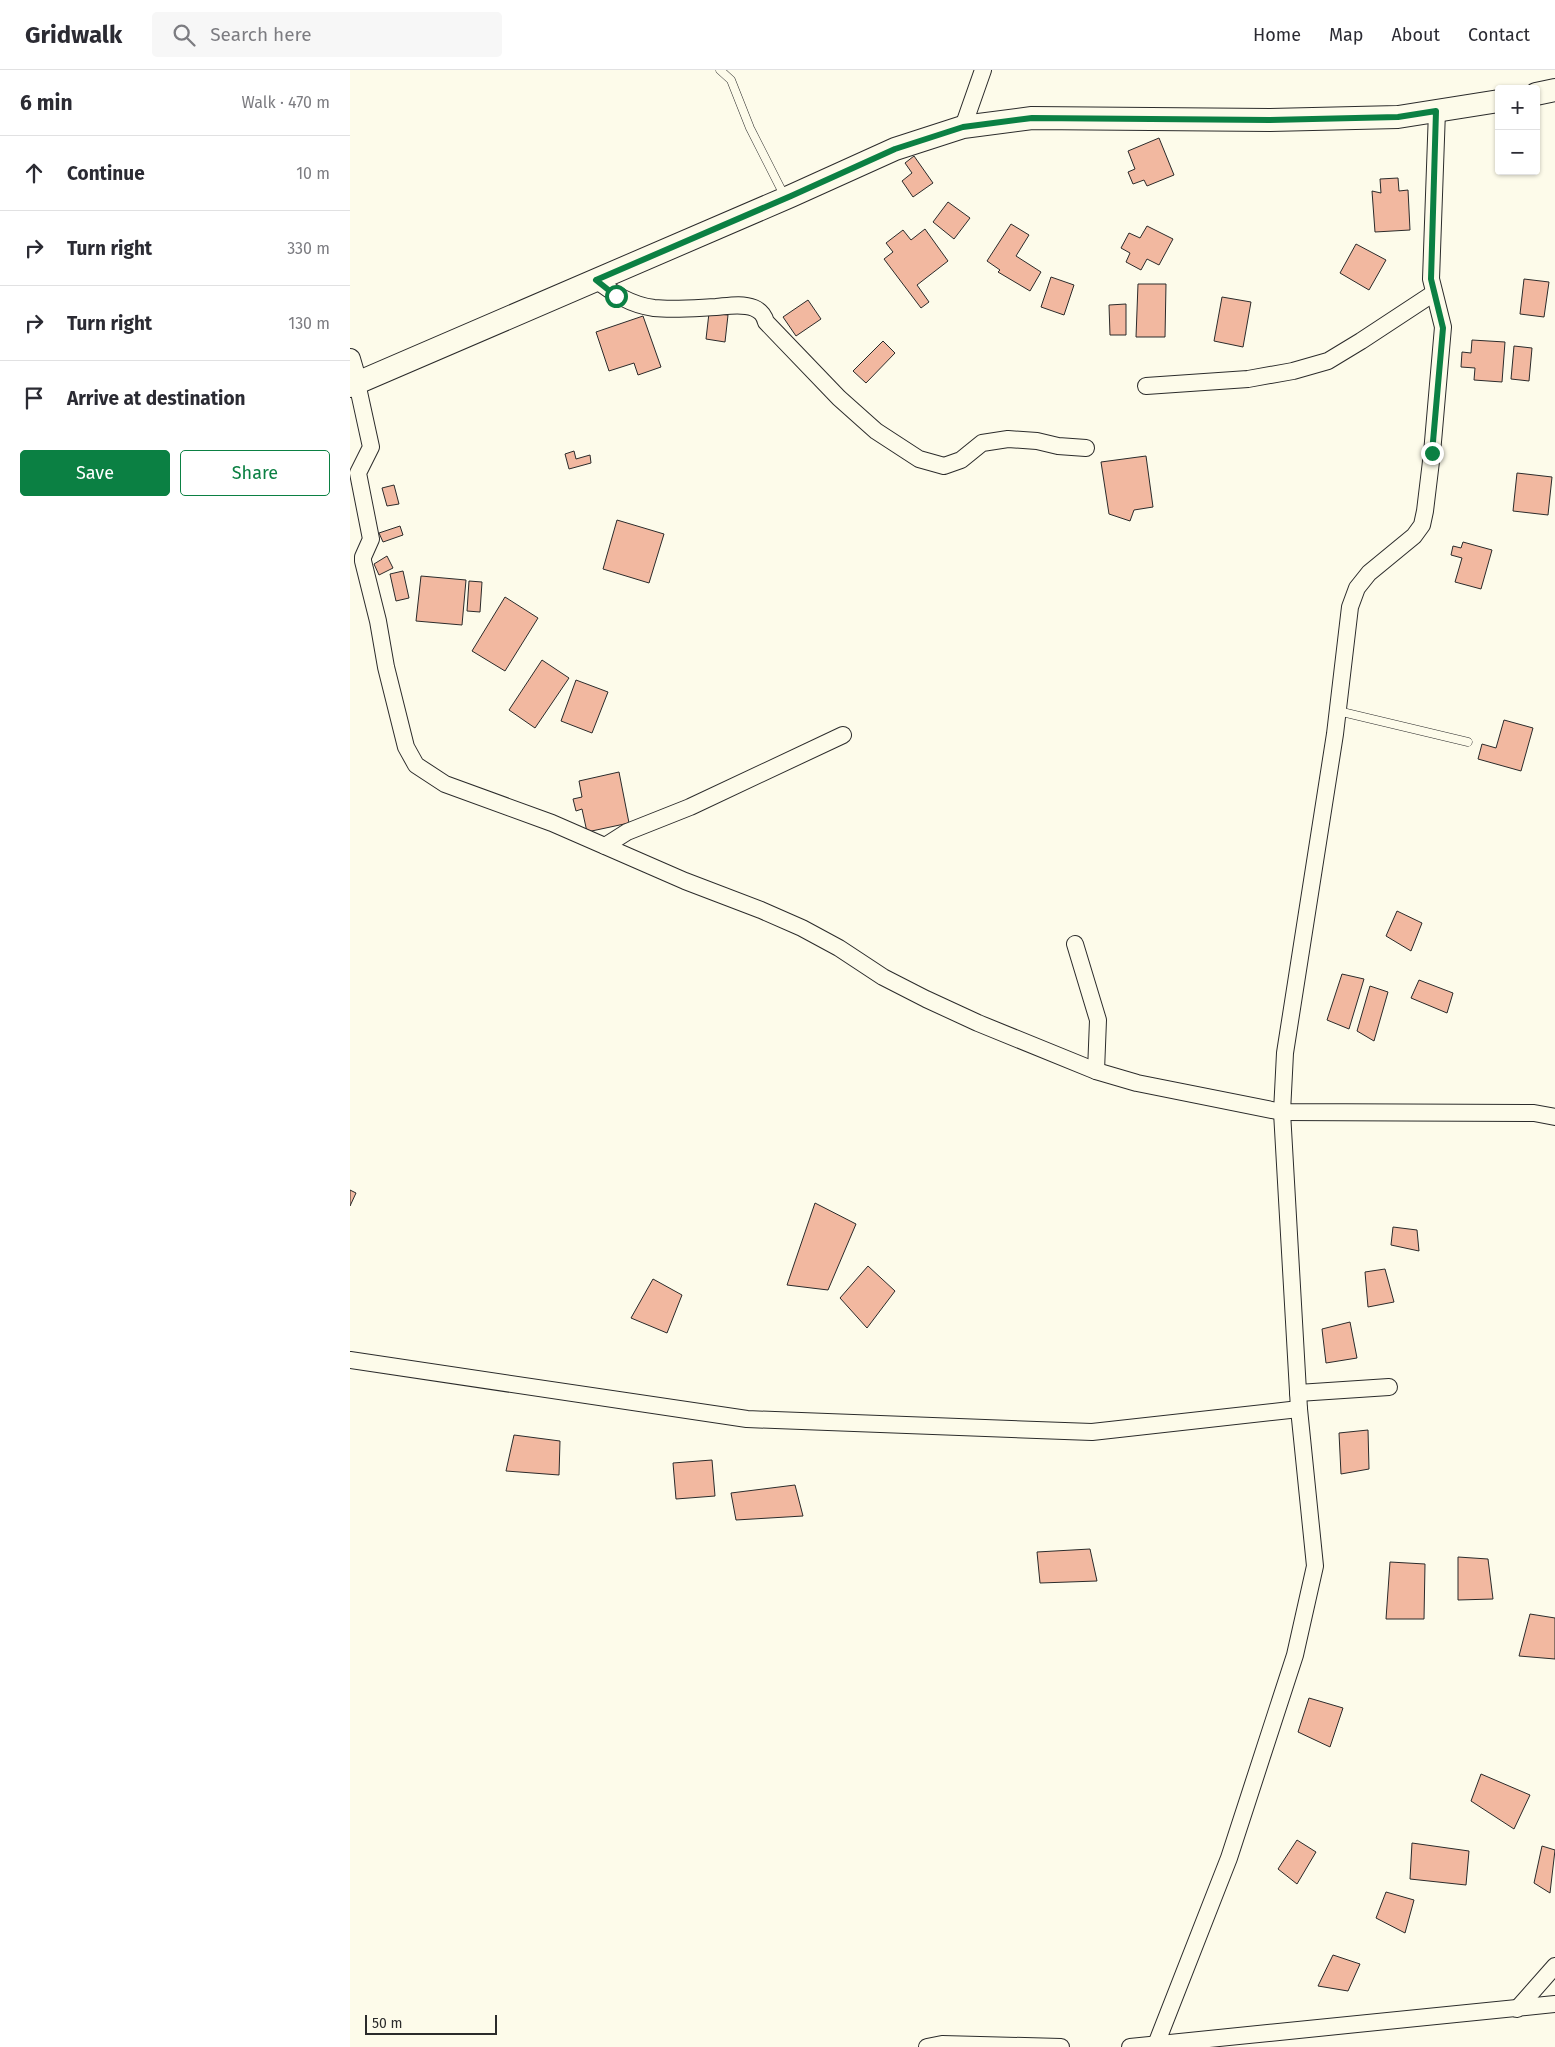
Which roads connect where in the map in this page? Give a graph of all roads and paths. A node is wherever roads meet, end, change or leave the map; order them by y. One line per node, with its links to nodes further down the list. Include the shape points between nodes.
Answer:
1 (720, 70): 8 (lane, via 731,80 750,128)
2 (984, 70): 7 (street)
3 (1555, 90): 4 (main road)
4 (1540, 93)
5 (1495, 102): 6 (main road)
6 (1436, 111): 7 (main road, via 1398,117 1270,120 1032,118); 10 (street, via 1431,279)
7 (963, 127): 8 (main road, via 895,149)
8 (786, 198): 9 (main road)
9 (596, 280): 12 (main road); 14 (street, via 616,296 654,308 734,305 761,312 766,322 839,398 876,431 919,459 944,466 961,460 982,443 1008,439)
10 (1434, 293): 13 (street, via 1328,360 1293,371 1248,379); 15 (street, via 1443,328 1422,525 1357,588 1350,607)
11 (350, 359): 12 (street)
12 (353, 384): 18 (street, via 371,447 358,473 371,539 363,561 388,676 410,755 416,766 444,784 552,823)
13 (1146, 386)
14 (1086, 448)
15 (1338, 711): 17 (lane); 21 (street, via 1285,1053)
16 (842, 735): 18 (street, via 690,807 627,832)
17 (1468, 742)
18 (604, 846): 20 (street, via 802,928 926,999)
19 (1075, 944): 20 (street, via 1098,1020)
20 (1096, 1071): 21 (street, via 1136,1083)
21 (1282, 1112): 22 (street, via 1534,1113); 25 (street)
22 (1555, 1117)
23 (350, 1360): 25 (street, via 747,1419 1092,1432)
24 (1389, 1387): 25 (street)
25 (1299, 1401): 29 (street, via 1315,1566 1295,1655 1229,1858)
26 (1555, 1966): 28 (street)
27 (1555, 2004): 28 (street)
28 (1517, 2009): 29 (street)
29 (1156, 2045): 32 (street)
30 (927, 2047): 31 (street, via 942,2044)
31 (1061, 2047)
32 (1130, 2047)

